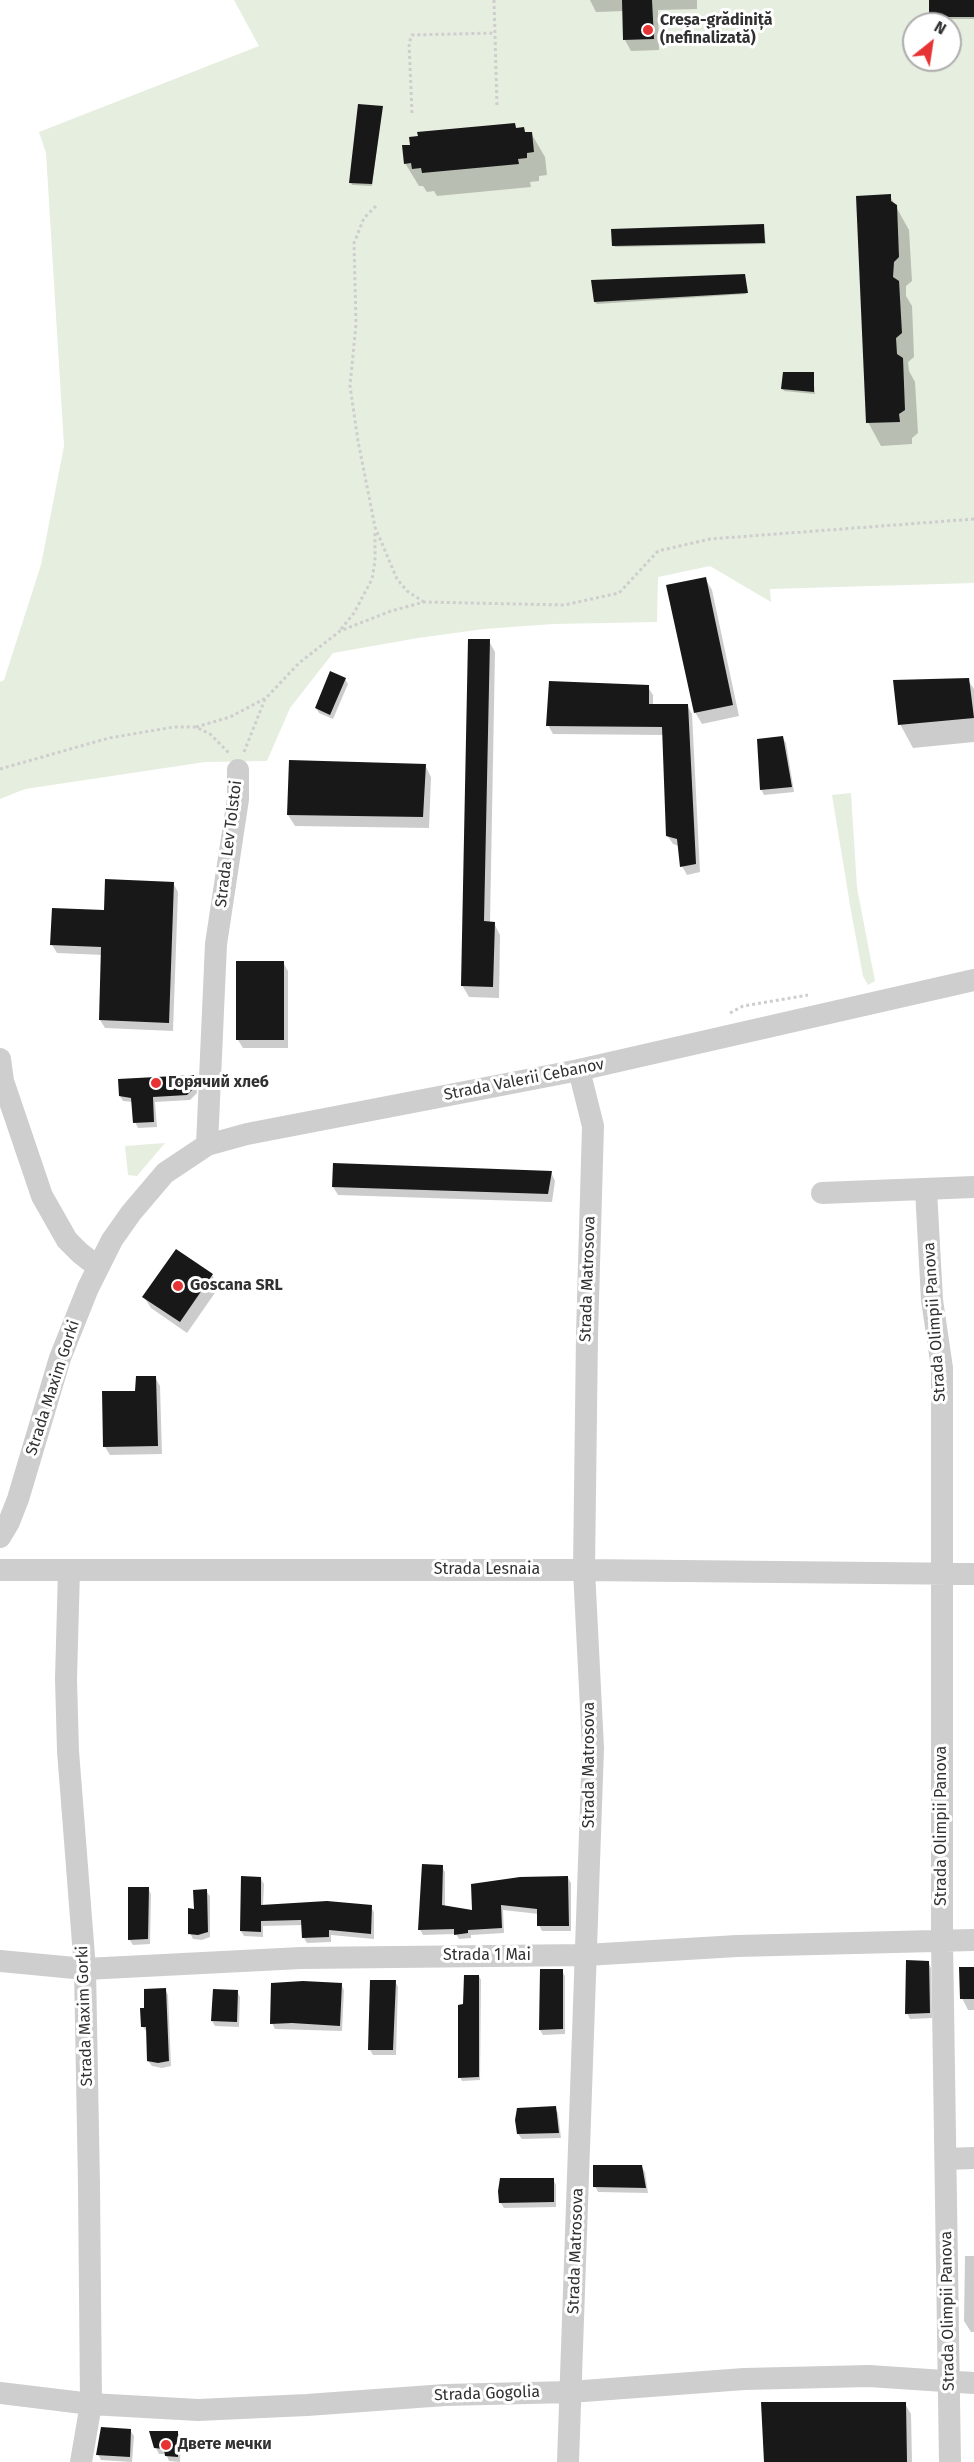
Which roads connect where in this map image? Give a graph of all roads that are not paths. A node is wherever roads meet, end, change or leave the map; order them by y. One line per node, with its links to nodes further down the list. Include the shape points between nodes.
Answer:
1 (238, 770): 5 (street, Strada Lev Tolstoi, via 238,799 216,944)
2 (974, 980): 4 (street, Strada Valerii Cebanov)
3 (0, 1059): 10 (street, via 3,1081 42,1196 67,1240)
4 (579, 1070): 5 (street, Strada Valerii Cebanov); 14 (street, Strada Matrosova, via 593,1126 586,1335)
5 (207, 1145): 9 (street, Strada Valerii Cebanov, via 165,1173)
6 (974, 1187): 7 (street)
7 (926, 1190): 8 (street); 15 (street, Strada Olimpii Panova, via 932,1300 942,1368)
8 (822, 1193)
9 (112, 1240): 10 (street, Strada Maxim Gorki)
10 (99, 1267): 11 (street, Strada Maxim Gorki, via 60,1358 18,1499)
11 (0, 1537)
12 (0, 1570): 13 (street, Strada Lesnaia)
13 (69, 1570): 14 (street, Strada Lesnaia); 21 (street, Strada Maxim Gorki, via 68,1751)
14 (585, 1570): 15 (street, Strada Lesnaia); 19 (street, Strada Matrosova, via 593,1748)
15 (940, 1575): 16 (street, Strada Lesnaia); 17 (street, Strada Olimpii Panova)
16 (974, 1575)
17 (942, 1940): 18 (street, Strada 1 Mai); 19 (street, Strada 1 Mai); 23 (street, Strada Olimpii Panova)
18 (974, 1940)
19 (586, 1955): 21 (street, Strada 1 Mai, via 301,1958); 26 (street, Strada Matrosova)
20 (0, 1961): 21 (street, Strada 1 Mai)
21 (85, 1969): 28 (street, Strada Maxim Gorki)
22 (974, 2158): 23 (street)
23 (946, 2159): 24 (street, Strada Olimpii Panova)
24 (948, 2382): 25 (street, Strada Gogolia); 26 (street, Strada Gogolia, via 869,2376 755,2379); 31 (street, Strada Olimpii Panova)
25 (974, 2383)
26 (570, 2392): 28 (street, Strada Gogolia, via 445,2395 198,2410); 30 (street, Strada Matrosova)
27 (0, 2393): 28 (street, Strada Gogolia)
28 (92, 2404): 29 (street, Strada Maxim Gorki)
29 (81, 2462)
30 (568, 2462)
31 (950, 2462)

